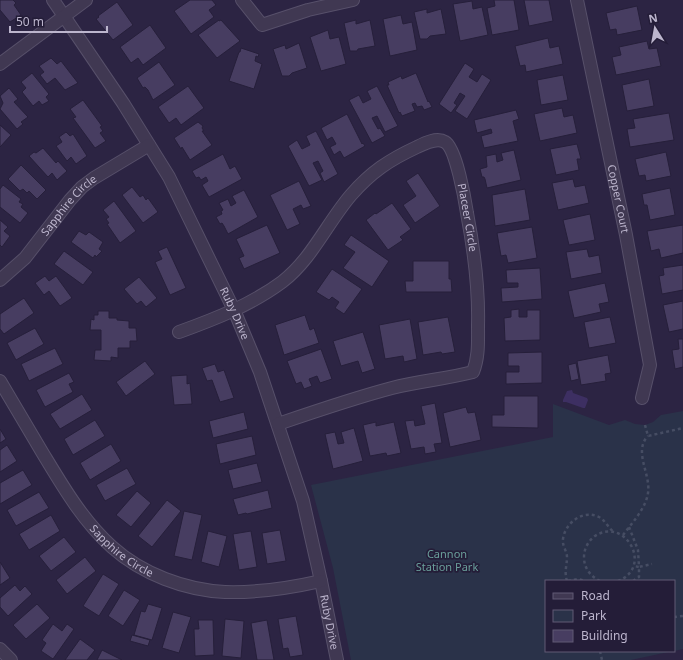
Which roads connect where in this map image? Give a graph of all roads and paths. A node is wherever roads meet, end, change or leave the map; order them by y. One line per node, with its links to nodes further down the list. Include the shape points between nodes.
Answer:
1 (53, 0): 6 (street, Ruby Drive)
2 (86, 0): 6 (street)
3 (242, 0): 4 (street, via 262,25 308,10)
4 (353, 0)
5 (577, 0): 13 (street, Copper Court, via 650,365)
6 (63, 16): 7 (street); 8 (street, Ruby Drive)
7 (0, 64)
8 (149, 145): 9 (street, Sapphire Circle, via 82,187 25,258); 10 (street, Ruby Drive, via 169,177)
9 (0, 280)
10 (234, 310): 11 (street); 14 (street, Ruby Drive); 14 (street, Placeer Circle, via 282,281 307,258 351,195 376,170 428,142 441,140 447,143 452,151 463,192 476,271 478,355 473,372 393,387)
11 (179, 332)
12 (0, 381): 28 (street, Sapphire Circle, via 76,506 112,547 135,564 159,577 190,587 225,592 280,589)
13 (642, 398)
14 (278, 424): 28 (street, Ruby Drive, via 303,501)
15 (646, 425): 17 (path)
16 (683, 428): 17 (path)
17 (648, 436): 18 (path, via 643,441 642,448 649,483 648,494 644,506)
18 (629, 527): 20 (path); 23 (path, via 638,550)
19 (614, 532): 20 (path); 24 (path, via 598,517 587,515 575,518 562,540 567,556 565,574); 25 (path, via 597,535 585,551 585,566)
20 (623, 535): 22 (path, via 634,549)
21 (652, 564): 23 (path)
22 (634, 566): 23 (path); 26 (path, via 630,574)
23 (639, 567): 27 (path, via 639,577)
24 (568, 580)
25 (598, 580)
26 (620, 580)
27 (634, 580)
28 (322, 581): 31 (street, Ruby Drive)
29 (0, 649): 30 (street)
30 (11, 660)
31 (336, 660)

